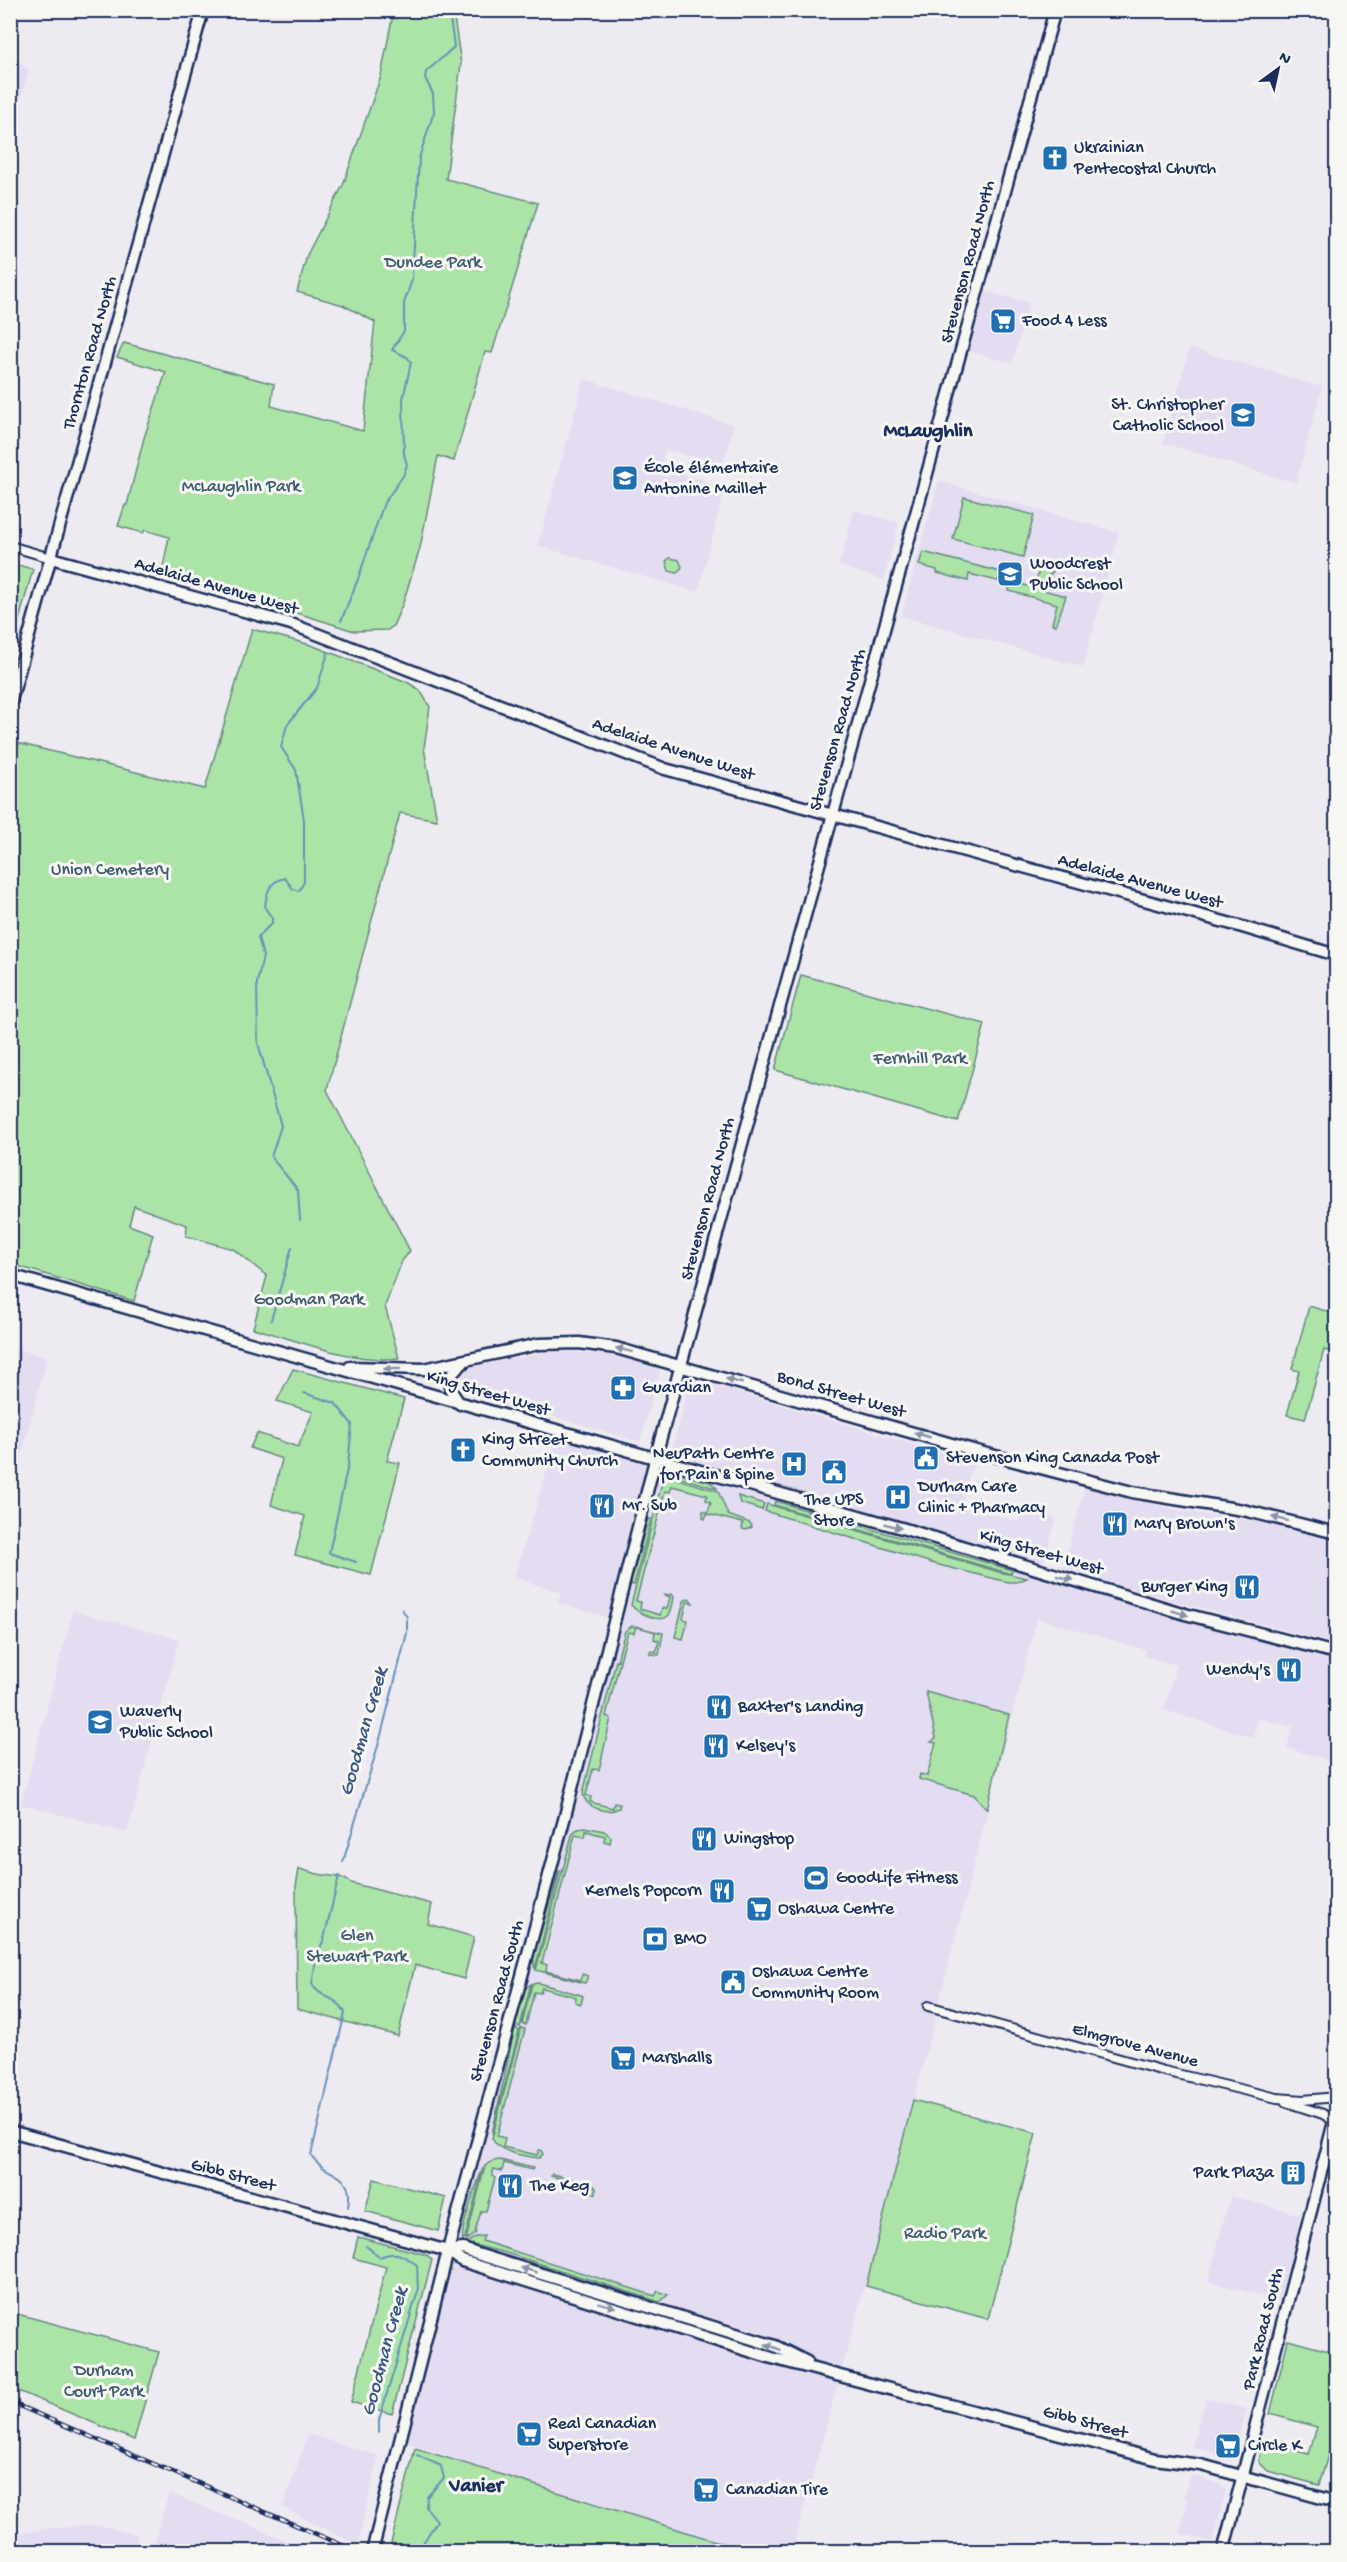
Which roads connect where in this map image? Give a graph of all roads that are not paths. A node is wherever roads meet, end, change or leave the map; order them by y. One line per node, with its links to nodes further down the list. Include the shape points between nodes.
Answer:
1 (203, 10): 4 (main road, Thornton Road North)
2 (1055, 10): 6 (main road, Stevenson Road North)
3 (10, 546): 4 (street, Adelaide Avenue West)
4 (51, 558): 5 (main road, Thornton Road North); 6 (main road, Adelaide Avenue West, via 291,624 646,763)
5 (10, 704)
6 (832, 816): 7 (main road, Adelaide Avenue West); 10 (main road, Stevenson Road North)
7 (1336, 955)
8 (10, 1275): 11 (main road, King Street West)
9 (470, 1358): 10 (main road, Bond Street West, one-way to 9, via 579,1343 539,1344); 11 (main road, Bond Street West, one-way to 11, via 424,1368); 12 (main road, via 454,1370 449,1381 450,1391)
10 (681, 1365): 13 (main road, Stevenson Road North); 14 (main road, Bond Street West, one-way to 10, via 1243,1510 1132,1492)
11 (332, 1366): 12 (main road, King Street West)
12 (461, 1404): 13 (main road, King Street West)
13 (655, 1459): 15 (main road, King Street West, one-way to 15, via 1185,1614); 21 (main road, Stevenson Road South, via 565,1816)
14 (1336, 1533)
15 (1336, 1653)
16 (928, 2006): 18 (street, Elmgrove Avenue)
17 (1336, 2097): 18 (street, Elmgrove Avenue)
18 (1276, 2098): 19 (street)
19 (1336, 2117): 22 (main road, Park Road South)
20 (10, 2131): 21 (main road, Gibb Street)
21 (448, 2251): 22 (main road, Gibb Street, via 463,2249 775,2346 826,2371 1155,2459); 24 (main road, Stevenson Road South)
22 (1242, 2475): 23 (main road, Gibb Street); 25 (main road, Park Road South)
23 (1336, 2502)
24 (372, 2552)
25 (1223, 2552)

